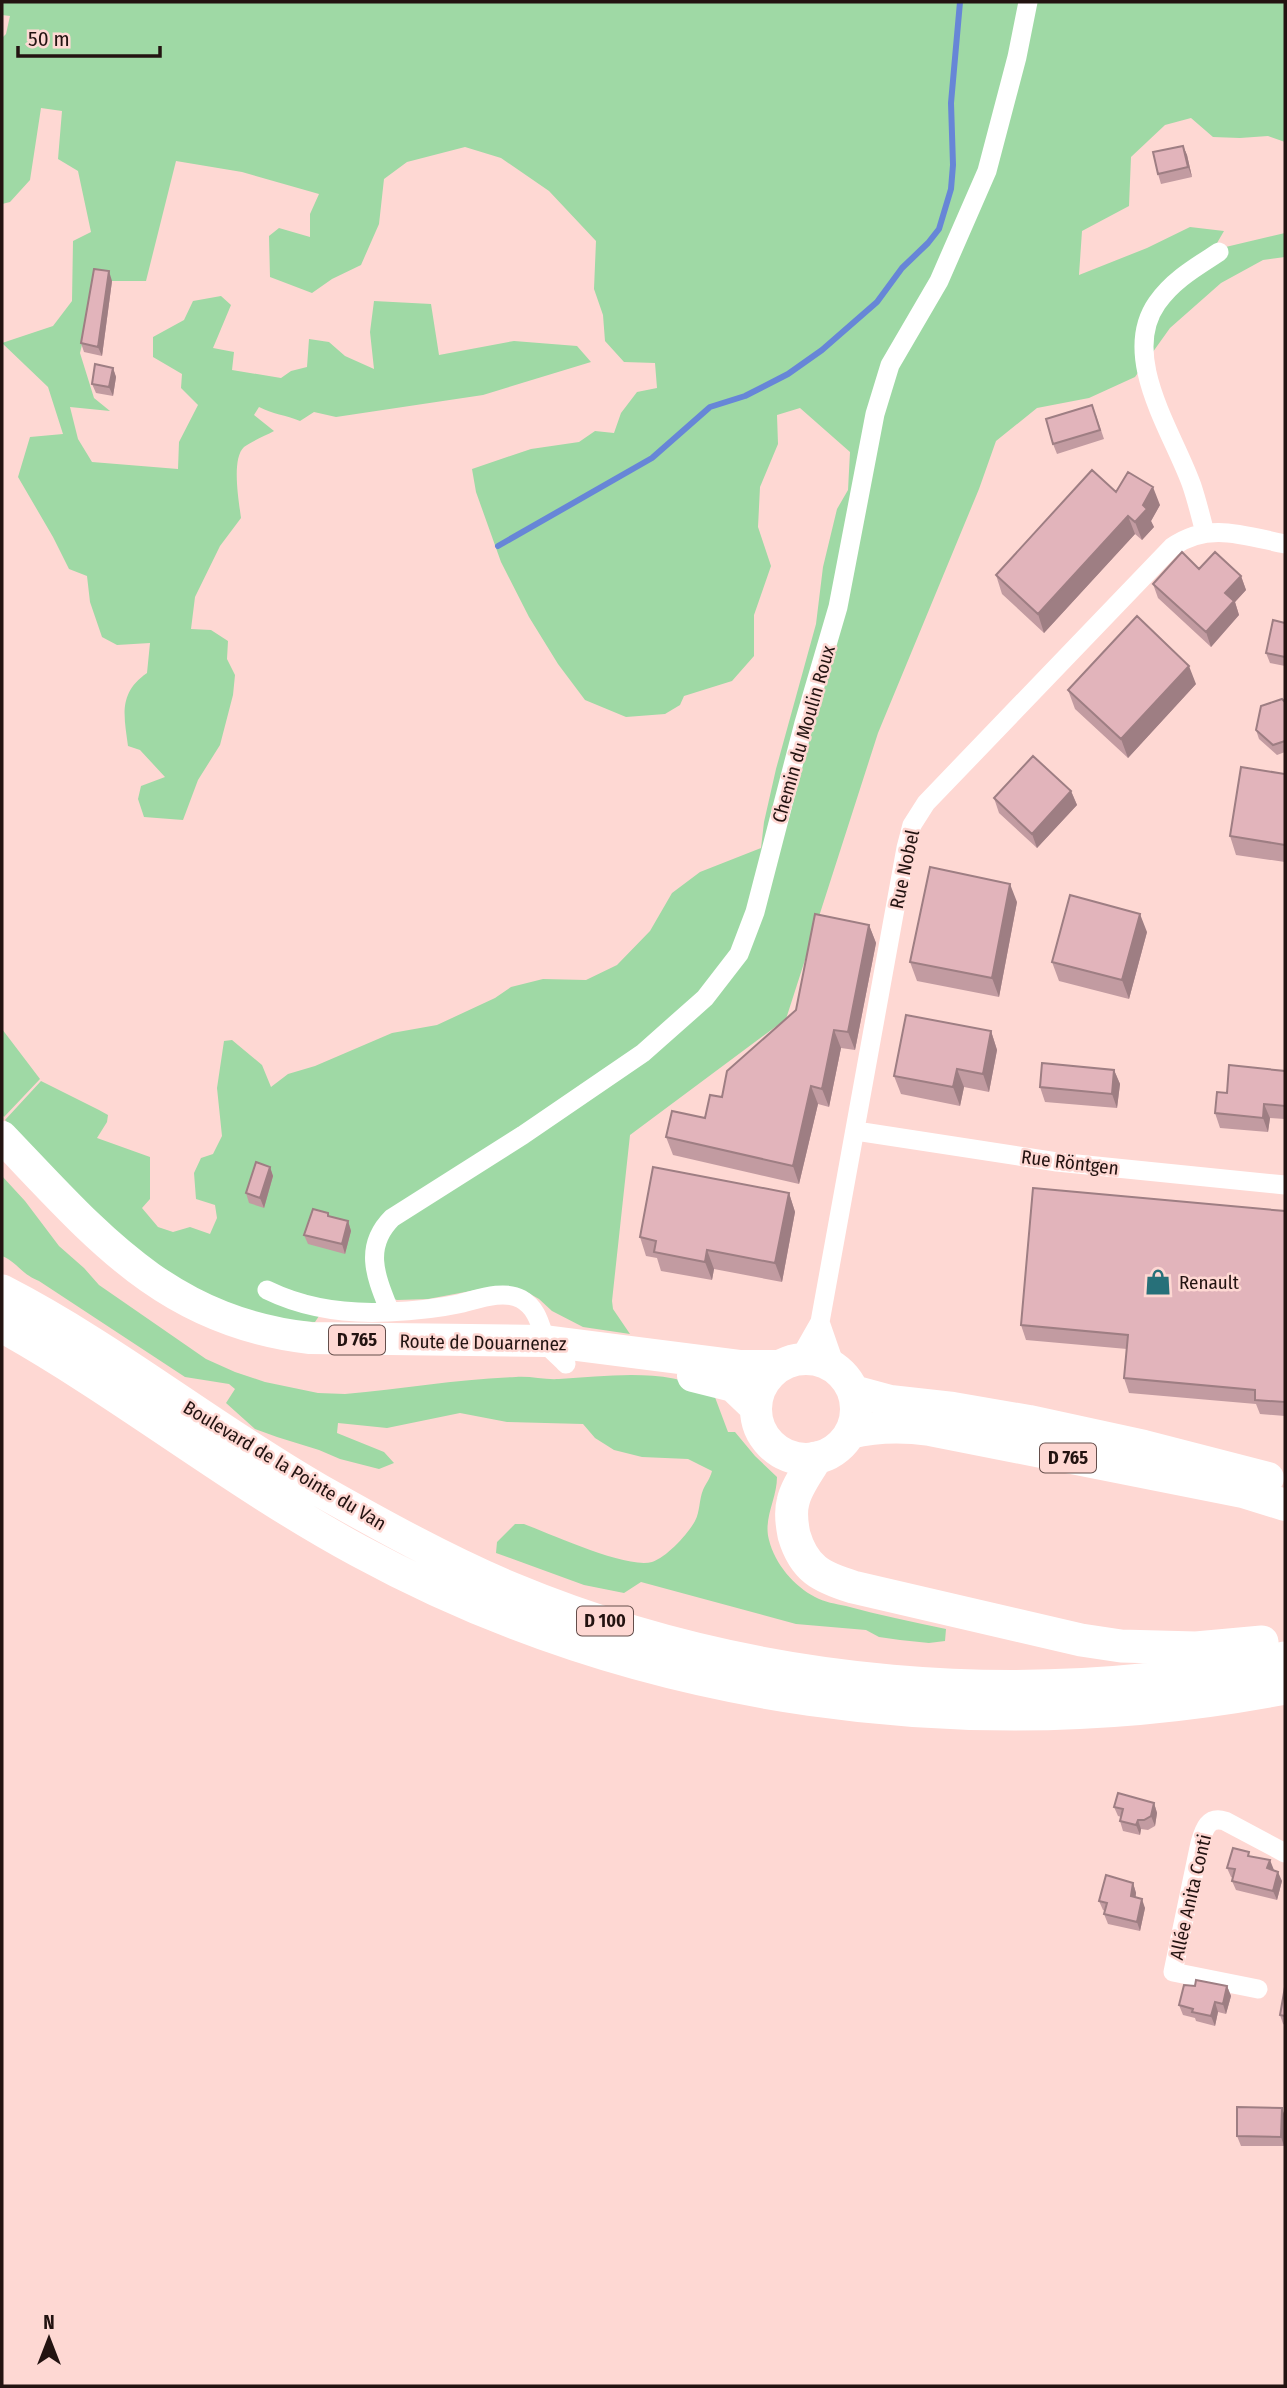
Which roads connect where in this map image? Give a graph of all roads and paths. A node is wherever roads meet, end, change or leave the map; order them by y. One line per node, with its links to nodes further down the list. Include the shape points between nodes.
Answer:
1 (1028, 2): 11 (street, Chemin du Moulin Roux, via 987,171 939,281 882,387 838,607 755,912 739,954 705,998 643,1053 382,1227 374,1252 375,1270)
2 (1219, 252): 3 (street, via 1181,276 1156,305 1146,331 1144,354 1149,381 1192,486)
3 (1205, 533): 4 (street, Rue Nobel, via 1238,534); 5 (street, Rue Nobel, via 1172,547 917,815 906,848)
4 (1285, 544)
5 (856, 1131): 8 (street, Rue Röntgen, via 1057,1162); 12 (street, Rue Nobel)
6 (2, 1137): 14 (main road, Route de Douarnenez / D 765, via 123,1259 179,1297 229,1321 310,1338)
7 (2, 1160): 16 (main road, Route de Douarnenez / D 765, via 120,1277 162,1307 228,1337 264,1349 309,1355 473,1356)
8 (1285, 1185)
9 (267, 1290): 11 (street, via 287,1300 333,1310)
10 (2, 1292): 24 (highway, Boulevard de la Pointe du Van / D 100, via 51,1317 383,1526 509,1587 643,1634 724,1655 841,1675 1013,1687 1125,1681)
11 (390, 1312): 14 (street, via 516,1297 537,1317)
12 (820, 1322): 15 (street, Rue Nobel); 17 (street, Rue Nobel)
13 (2, 1326): 25 (highway, Boulevard de la Pointe du Van / D 100, via 359,1552 477,1607 582,1647 737,1688 883,1709 1046,1715)
14 (545, 1340): 15 (main road, Route de Douarnenez / D 765, via 741,1366); 16 (street)
15 (790, 1362): 17 (main road, via 812,1359); 18 (main road, via 767,1376)
16 (566, 1364): 18 (main road, Route de Douarnenez / D 765, via 710,1379 733,1386)
17 (845, 1380): 19 (main road, via 856,1405); 21 (main road, D 765, via 891,1401 1098,1436 1228,1466)
18 (755, 1407): 20 (main road, via 760,1429 773,1447 801,1459)
19 (850, 1433): 20 (main road, via 836,1450); 22 (main road, D 765, via 900,1426 930,1430 1243,1492)
20 (816, 1458): 23 (highway, via 793,1502 793,1531 807,1563 832,1580 1121,1646 1196,1648)
21 (1285, 1485)
22 (1285, 1505)
23 (1285, 1640)
24 (1285, 1658)
25 (1285, 1688)
26 (1285, 1853): 27 (street, Allée Anita Conti, via 1215,1819 1204,1829 1188,1894 1173,1972)
27 (1258, 1989)

